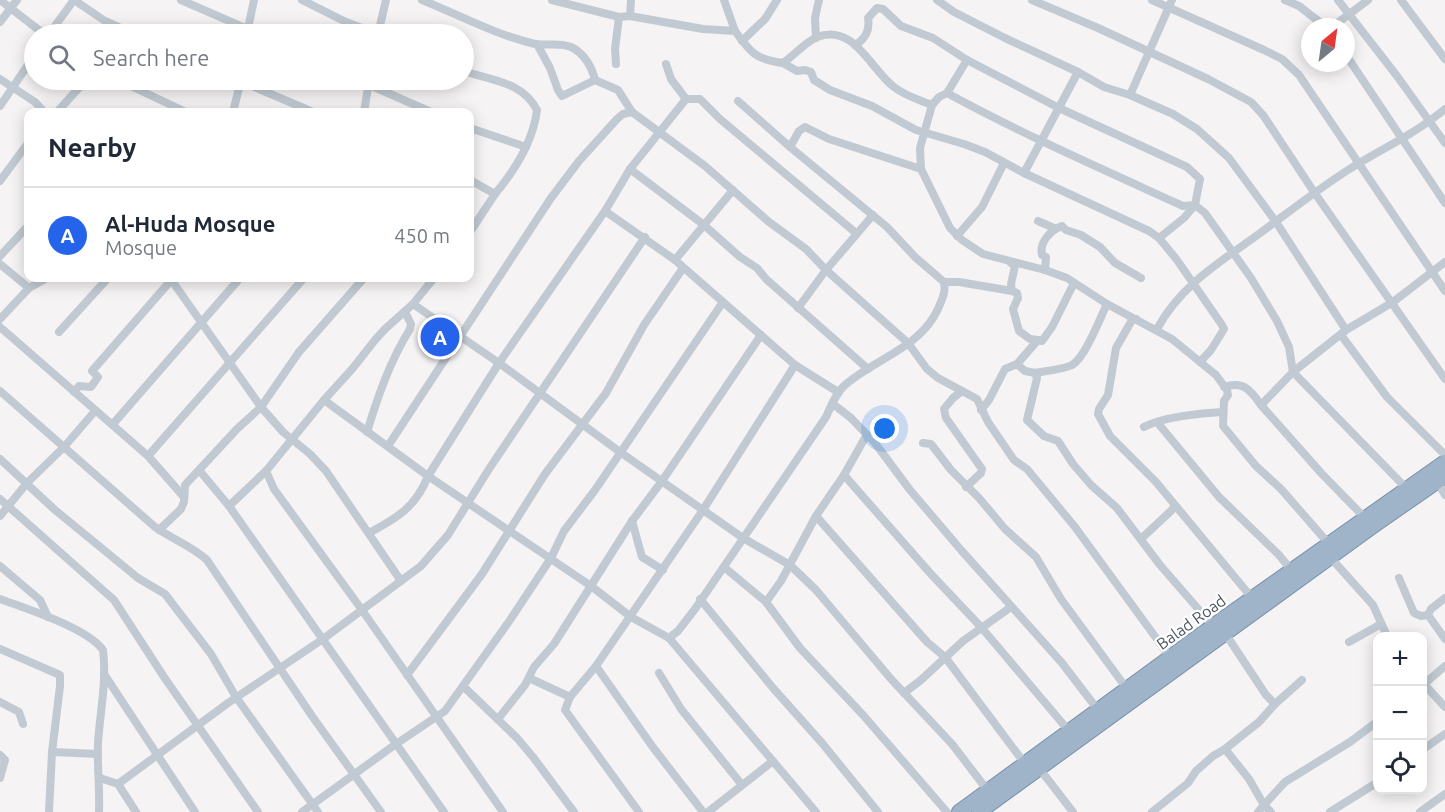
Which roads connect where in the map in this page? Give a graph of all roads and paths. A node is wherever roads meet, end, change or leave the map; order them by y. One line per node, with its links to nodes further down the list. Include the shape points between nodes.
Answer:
1 (0, 0): 22 (street)
2 (17, 0): 22 (street)
3 (74, 0): 30 (street); 31 (street)
4 (180, 0): 32 (street)
5 (254, 0): 33 (street)
6 (302, 0): 34 (street)
7 (386, 0): 35 (street)
8 (422, 0): 39 (street)
9 (552, 0): 25 (street)
10 (632, 0): 24 (street)
11 (724, 0): 36 (street)
12 (777, 0): 38 (street, via 765,19)
13 (819, 0): 37 (street)
14 (937, 0): 49 (street)
15 (1032, 0): 41 (street)
16 (1152, 0): 21 (street)
17 (1285, 0): 26 (street)
18 (1338, 0): 23 (street)
19 (1368, 0): 23 (street)
20 (1401, 0): 42 (street)
21 (1170, 4): 41 (street); 87 (street, via 1282,59 1299,75)
22 (12, 8): 28 (street); 29 (street)
23 (1349, 13): 27 (street); 76 (street)
24 (630, 16): 25 (street); 36 (street)
25 (619, 17): 45 (street)
26 (1314, 18)
27 (1343, 18)
28 (0, 22)
29 (32, 24)
30 (56, 24)
31 (112, 24)
32 (231, 24)
33 (250, 24)
34 (351, 24)
35 (380, 24)
36 (735, 31): 38 (street)
37 (816, 38): 40 (street, via 835,34); 44 (street)
38 (742, 41): 44 (street, via 763,60)
39 (537, 44): 52 (street, via 570,47 584,58); 52 (street, via 562,96)
40 (855, 45): 43 (street, via 864,38 868,18 877,8 901,26 933,38); 64 (street, via 897,89)
41 (1148, 52): 61 (street); 94 (street, via 1251,102)
42 (1445, 59)
43 (967, 60): 60 (street); 73 (street)
44 (783, 63): 79 (street, via 797,71 811,72 820,85)
45 (616, 64)
46 (666, 64): 62 (street, via 671,79)
47 (1355, 69): 80 (street)
48 (24, 71): 53 (street)
49 (1078, 72): 61 (street, via 1104,87); 73 (street)
50 (474, 74): 83 (street, via 513,86 533,102 536,120)
51 (0, 79): 53 (street)
52 (595, 80): 75 (street, via 618,90)
53 (13, 88): 65 (street); 66 (street)
54 (77, 90): 67 (street)
55 (139, 90): 68 (street)
56 (238, 90): 69 (street)
57 (263, 90): 70 (street)
58 (368, 90): 71 (street)
59 (387, 90): 72 (street)
60 (948, 93): 64 (street); 81 (street)
61 (1130, 95): 101 (street, via 1173,114 1210,140 1229,158)
62 (686, 99): 78 (street); 106 (street, via 700,99)
63 (738, 101): 84 (street)
64 (932, 105): 79 (street)
65 (0, 106)
66 (41, 108)
67 (61, 108)
68 (178, 108)
69 (234, 108)
70 (304, 108)
71 (365, 108)
72 (423, 108)
73 (1059, 108): 81 (street); 97 (street, via 1187,167 1200,179)
74 (1445, 109): 76 (street)
75 (632, 112): 78 (street); 149 (street, via 617,119 579,161)
76 (1429, 122): 80 (street); 82 (street)
77 (474, 129): 83 (street)
78 (661, 132): 88 (street); 93 (street)
79 (925, 133): 86 (street, via 964,144); 89 (street, via 920,148)
80 (1401, 140): 87 (street); 96 (street)
81 (1041, 142): 90 (street); 97 (street, via 1183,206)
82 (1445, 143)
83 (526, 147): 95 (street)
84 (790, 147): 89 (street, via 805,127); 99 (street)
85 (24, 148): 91 (street)
86 (1004, 163): 90 (street); 107 (street, via 982,207)
87 (1358, 164): 94 (street); 119 (street)
88 (630, 169): 98 (street); 102 (street)
89 (921, 169): 107 (street, via 943,217)
90 (1024, 173): 109 (street)
91 (0, 181)
92 (474, 182): 95 (street)
93 (733, 190): 102 (street); 117 (street, via 807,249)
94 (1314, 192): 101 (street); 136 (street)
95 (495, 194): 103 (street)
96 (1445, 203)
97 (1195, 205): 109 (street); 110 (street, via 1205,213)
98 (605, 211): 108 (street); 154 (street)
99 (873, 215): 106 (street); 129 (street)
100 (1038, 221): 104 (street)
101 (1276, 222): 110 (street); 147 (street)
102 (704, 225): 112 (street); 139 (street)
103 (474, 226)
104 (1054, 228): 118 (street, via 1041,249 1046,257); 120 (street, via 1062,226 1081,235)
105 (24, 230): 111 (street)
106 (856, 233): 117 (street)
107 (957, 236): 114 (street, via 983,254)
108 (645, 237): 112 (street); 166 (street)
109 (1159, 238): 131 (street)
110 (1232, 253): 131 (street); 158 (street, via 1277,321 1289,347)
111 (0, 256)
112 (675, 260): 116 (street)
113 (1445, 262): 119 (street)
114 (1011, 263): 118 (street); 133 (street, via 1015,266)
115 (0, 264): 132 (street)
116 (683, 268): 135 (street); 176 (street, via 644,325 606,393)
117 (826, 270): 139 (street); 151 (street)
118 (1045, 270): 130 (street)
119 (1432, 271): 134 (street); 136 (street)
120 (1141, 278)
121 (40, 282): 132 (street)
122 (104, 282): 146 (street)
123 (168, 282): 164 (street, via 92,371 98,377 91,387 79,386)
124 (174, 282): 143 (street)
125 (237, 282): 143 (street)
126 (301, 282): 153 (street)
127 (360, 282): 170 (street, via 299,352)
128 (431, 282): 137 (street)
129 (944, 282): 133 (street); 151 (street, via 945,292 930,324)
130 (1074, 283): 138 (street); 150 (street, via 1052,327 1042,341)
131 (1191, 283): 145 (street, via 1167,310); 152 (street, via 1224,329)
132 (29, 288): 141 (street)
133 (1012, 291): 150 (street, via 1018,298 1013,309 1019,331)
134 (1445, 291)
135 (723, 302): 148 (street); 184 (street)
136 (1392, 302): 147 (street); 160 (street)
137 (413, 304): 140 (street); 149 (street)
138 (1107, 304): 142 (street); 159 (street, via 1078,362)
139 (798, 308): 157 (street)
140 (405, 312): 167 (street, via 385,329); 178 (street, via 410,329 392,361)
141 (0, 319)
142 (1136, 319): 145 (street); 204 (street, via 1116,348 1108,395 1098,414 1110,436)
143 (203, 323): 153 (street); 175 (street)
144 (0, 327): 164 (street)
145 (1157, 329): 152 (street)
146 (59, 332)
147 (1343, 333): 158 (street); 185 (street, via 1387,397)
148 (761, 335): 156 (street); 194 (street)
149 (460, 337): 154 (street); 182 (street)
150 (1038, 340): 155 (street)
151 (908, 343): 157 (street); 162 (street, via 927,369)
152 (1200, 362): 161 (street)
153 (230, 363): 170 (street); 186 (street)
154 (499, 363): 166 (street); 192 (street)
155 (1017, 364): 159 (street); 171 (street, via 1005,369)
156 (795, 365): 165 (street); 205 (street)
157 (868, 369): 165 (street)
158 (1293, 372): 169 (street); 197 (street)
159 (1035, 373): 214 (street, via 1038,378 1027,420 1044,436 1058,441 1072,464 1117,507)
160 (1445, 379)
161 (1224, 387): 169 (street, via 1241,385); 173 (street, via 1227,394)
162 (962, 391): 171 (street, via 976,399); 196 (street, via 944,409 946,418 982,468)
163 (0, 392): 183 (street)
164 (74, 392): 172 (street)
165 (838, 392): 168 (street)
166 (539, 394): 176 (street); 201 (street)
167 (324, 400): 178 (street); 180 (street)
168 (833, 404): 179 (street); 213 (street)
169 (1261, 405): 208 (street)
170 (261, 407): 180 (street); 189 (street)
171 (981, 410): 246 (street, via 1014,460 1027,469 1075,527)
172 (95, 411): 175 (street); 183 (street)
173 (1223, 412): 174 (street); 215 (street, via 1223,426)
174 (1157, 422): 177 (street); 221 (street, via 1220,497)
175 (113, 424): 186 (street)
176 (582, 424): 184 (street); 211 (street)
177 (1144, 427)
178 (367, 432): 182 (street)
179 (866, 436): 191 (street); 230 (street)
180 (291, 440): 190 (street); 212 (street, via 326,471)
181 (923, 443): 196 (street, via 931,444)
182 (388, 446): 192 (street)
183 (64, 447): 195 (street); 210 (street)
184 (620, 452): 194 (street); 216 (street, via 564,531)
185 (1445, 455)
186 (148, 456): 199 (street)
187 (0, 459): 195 (street)
188 (1445, 462): 197 (highway, Balad Road)
189 (199, 470): 199 (street, via 185,485); 202 (street)
190 (266, 471): 202 (street); 231 (street, via 274,489)
191 (844, 475): 207 (street); 237 (street)
192 (428, 476): 201 (street); 212 (street, via 422,492 402,515)
193 (1441, 479): 198 (street); 215 (highway, Balad Road)
194 (662, 481): 205 (street); 209 (street)
195 (27, 483): 203 (street); 261 (street, via 138,578 165,594 211,654)
196 (966, 488): 258 (street, via 1036,557)
197 (1408, 490): 208 (highway, Balad Road)
198 (1445, 495)
199 (184, 497): 210 (street, via 181,509)
200 (0, 499): 203 (street)
201 (468, 502): 211 (street); 223 (street, via 435,551)
202 (229, 506): 241 (street)
203 (9, 507): 206 (street); 270 (street, via 114,600)
204 (1175, 507): 214 (street); 225 (street)
205 (703, 510): 213 (street); 220 (street)
206 (0, 516)
207 (816, 516): 217 (street); 245 (street, via 927,642)
208 (1365, 518): 215 (highway, Balad Road)
209 (632, 521): 220 (street, via 642,557); 224 (street)
210 (159, 530): 249 (street, via 207,560)
211 (509, 530): 216 (street); 252 (street, via 482,574)
212 (369, 534): 223 (street)
213 (743, 538): 217 (street); 219 (street)
214 (1142, 538): 236 (street)
215 (1330, 550): 221 (highway, Balad Road); 235 (street, via 1373,605); 239 (highway, Balad Road)
216 (550, 558): 224 (street); 256 (street)
217 (790, 565): 229 (street); 259 (street)
218 (0, 566): 233 (street, via 40,600)
219 (724, 567): 228 (street); 229 (street)
220 (663, 570): 234 (street)
221 (1292, 571): 225 (highway, Balad Road)
222 (1399, 578): 232 (street, via 1414,613)
223 (401, 581): 231 (street)
224 (591, 586): 234 (street); 253 (street)
225 (1252, 598): 236 (highway, Balad Road)
226 (1445, 598): 232 (street)
227 (0, 599): 233 (street)
228 (700, 599): 240 (street, via 686,622); 308 (street)
229 (766, 603): 309 (street, via 800,648)
230 (1011, 607): 237 (street); 265 (street)
231 (362, 610): 241 (street); 252 (street)
232 (1428, 615): 242 (street)
233 (48, 617): 251 (street, via 100,645)
234 (631, 617): 240 (street); 247 (street)
235 (1381, 624): 238 (street); 243 (street)
236 (1213, 626): 246 (highway, Balad Road)
237 (981, 627): 245 (street); 271 (street)
238 (1385, 632)
239 (1226, 633): 263 (street); 282 (highway, Balad Road)
240 (669, 638): 280 (street)
241 (323, 639): 249 (street); 273 (street)
242 (1445, 639)
243 (1349, 642)
244 (0, 650): 276 (street, via 60,675)
245 (945, 657): 259 (street); 281 (street)
246 (1170, 657): 258 (highway, Balad Road)
247 (596, 666): 260 (street); 305 (street)
248 (1445, 666): 255 (street)
249 (280, 668): 261 (street); 283 (street)
250 (659, 673): 287 (street, via 681,709)
251 (104, 674): 277 (street); 278 (street)
252 (407, 675): 266 (street)
253 (529, 678): 260 (street); 267 (street)
254 (1302, 680): 263 (street)
255 (1427, 681)
256 (463, 686): 266 (street); 267 (street)
257 (1425, 686): 264 (street)
258 (1127, 688): 265 (highway, Balad Road)
259 (904, 693): 289 (street, via 952,744)
260 (570, 697): 304 (street, via 565,710)
261 (236, 698): 270 (street); 291 (street)
262 (0, 702): 268 (street, via 19,712)
263 (1275, 704): 275 (street)
264 (1445, 707)
265 (1098, 710): 271 (highway, Balad Road)
266 (436, 718): 273 (street); 302 (street)
267 (498, 719): 303 (street, via 533,756)
268 (23, 724)
269 (1373, 724): 292 (street, via 1285,782)
270 (198, 725): 278 (street); 297 (street)
271 (1069, 731): 281 (highway, Balad Road)
272 (1445, 734): 274 (street)
273 (396, 744): 283 (street); 301 (street)
274 (1427, 747)
275 (1225, 749): 292 (street); 313 (street)
276 (52, 752): 277 (street); 293 (street)
277 (98, 754): 285 (street)
278 (156, 754): 286 (street); 296 (street)
279 (0, 755): 284 (street, via 5,760)
280 (773, 760): 287 (street); 307 (street)
281 (1025, 764): 289 (highway, Balad Road)
282 (1040, 768): 311 (highway, Balad Road); 312 (street)
283 (354, 775): 291 (street); 300 (street)
284 (0, 778)
285 (100, 778): 286 (street); 294 (street)
286 (118, 784): 295 (street)
287 (742, 785): 306 (street)
288 (1373, 785): 316 (street)
289 (988, 791): 310 (highway, Balad Road)
290 (1445, 794): 317 (street)
291 (313, 804): 298 (street); 299 (street)
292 (1264, 805): 314 (street); 315 (street)
293 (49, 812)
294 (99, 812)
295 (136, 812)
296 (195, 812)
297 (258, 812)
298 (302, 812)
299 (318, 812)
300 (381, 812)
301 (444, 812)
302 (503, 812)
303 (574, 812)
304 (639, 812)
305 (703, 812)
306 (708, 812)
307 (816, 812)
308 (878, 812)
309 (948, 812)
310 (959, 812)
311 (979, 812)
312 (1073, 812)
313 (1152, 812)
314 (1257, 812)
315 (1271, 812)
316 (1330, 812)
317 (1420, 812)

